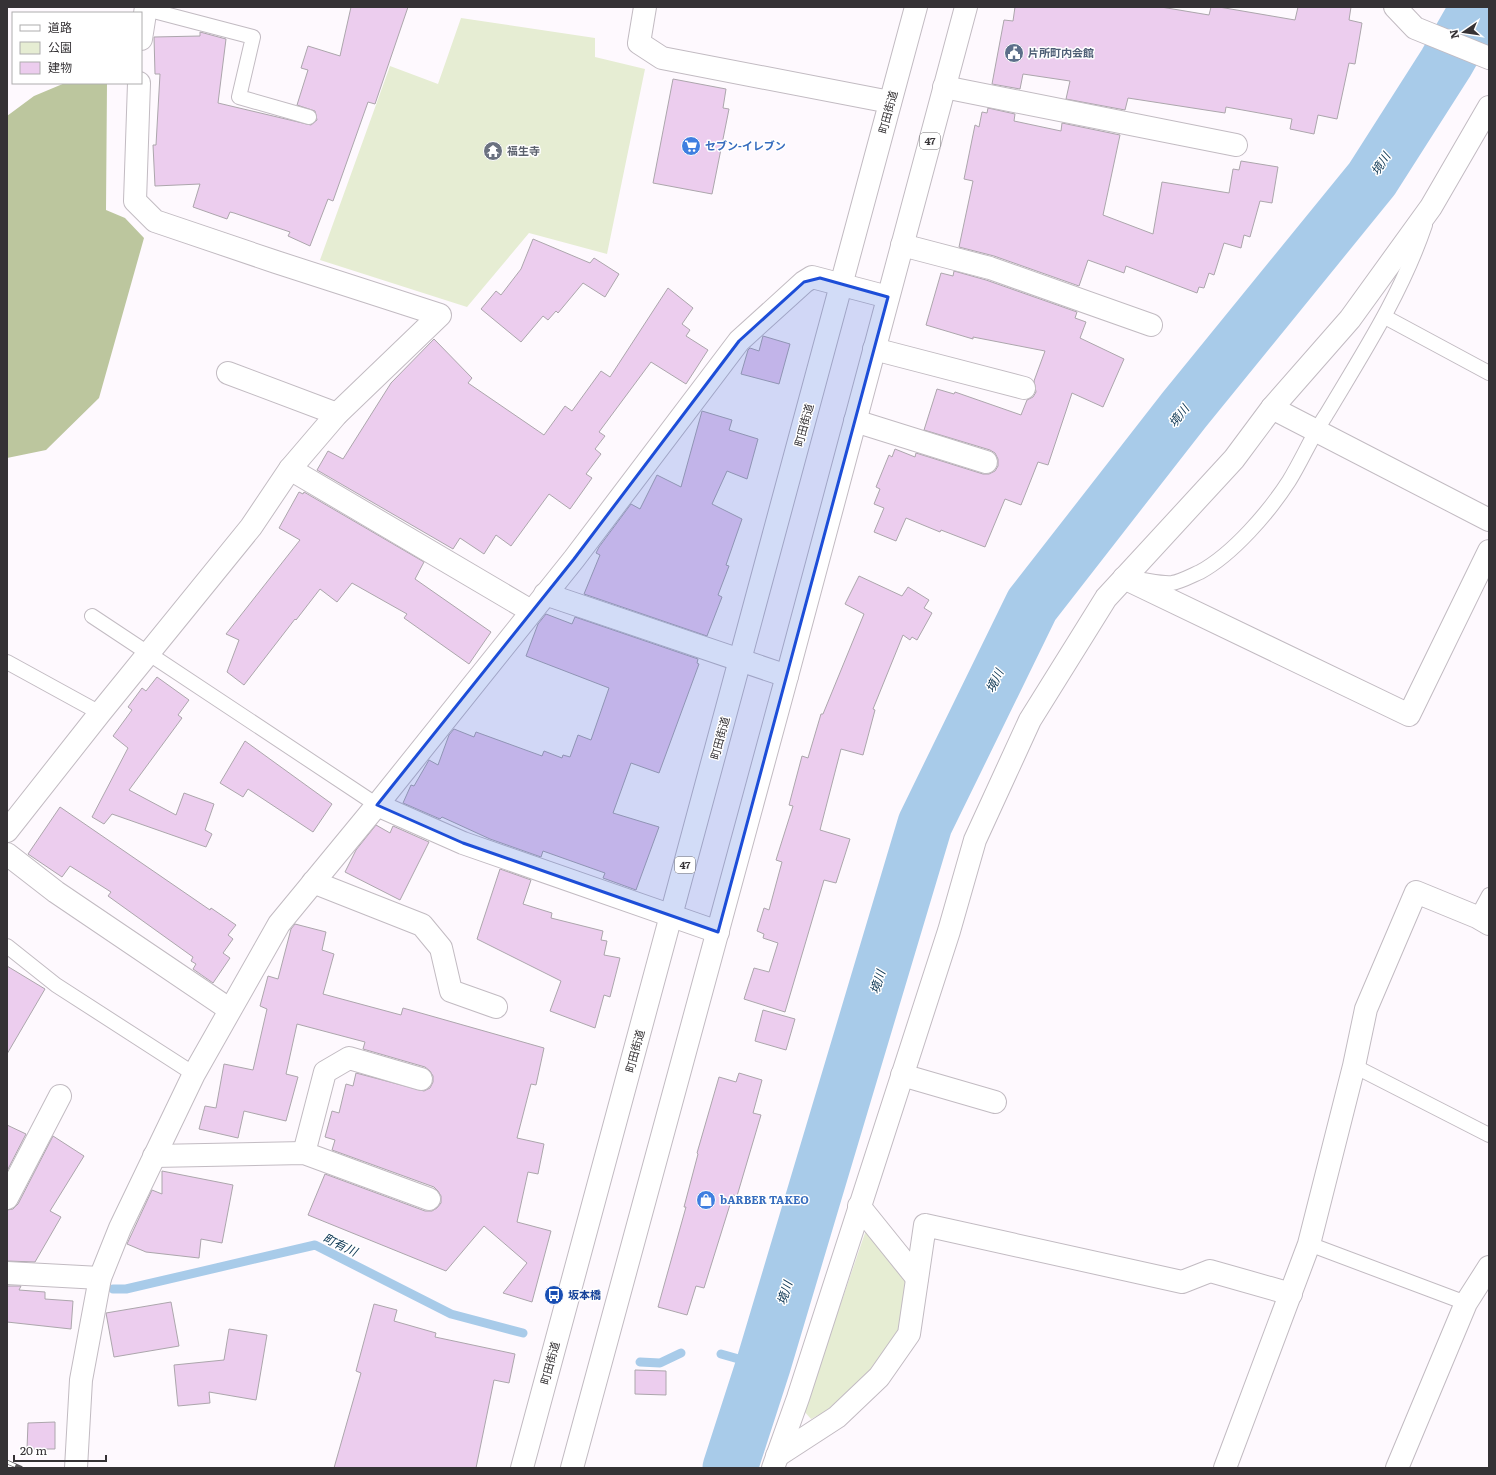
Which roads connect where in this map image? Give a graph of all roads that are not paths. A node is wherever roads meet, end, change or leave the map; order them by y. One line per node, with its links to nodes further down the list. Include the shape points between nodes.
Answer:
1 (645, 7): 10 (street, via 639,43 662,58)
2 (916, 7): 10 (street, 町田街道 / 47)
3 (966, 7): 9 (street, 47)
4 (1395, 7): 7 (street, via 1415,28)
5 (146, 8): 6 (street); 12 (lane, via 253,37 239,97)
6 (142, 33)
7 (1489, 58)
8 (139, 84): 25 (street, via 135,201 155,221 440,315)
9 (944, 87): 13 (street); 15 (street, 47)
10 (890, 102): 16 (street, 町田街道 / 47)
11 (1489, 107): 14 (street)
12 (309, 117)
13 (1236, 145)
14 (1431, 207): 18 (lane, via 1417,250); 24 (street, via 1350,319)
15 (902, 245): 17 (street, 47); 19 (street, via 990,268)
16 (841, 284): 17 (street); 33 (street, via 814,277 804,282 739,341); 37 (street, 町田街道 / 47)
17 (888, 297): 20 (street, 47)
18 (1385, 318): 22 (lane); 27 (lane)
19 (1151, 325)
20 (874, 350): 23 (street); 26 (street, 47)
21 (228, 373): 25 (street)
22 (1489, 373)
23 (1024, 388)
24 (1272, 408): 27 (street); 32 (street, via 1234,459)
25 (337, 414): 29 (street)
26 (855, 421): 28 (street); 39 (street, 47)
27 (1315, 431): 30 (street); 32 (lane, via 1289,481 1244,537 1219,559 1201,572 1173,583)
28 (986, 462)
29 (290, 469): 34 (street); 36 (street, via 251,528)
30 (1489, 520)
31 (1489, 551): 32 (street, via 1409,715)
32 (1124, 578): 54 (street, via 1106,598 1030,720 976,840)
33 (545, 594): 34 (street); 37 (street)
34 (531, 611): 41 (street)
35 (92, 616): 36 (lane)
36 (149, 653): 40 (street); 41 (lane)
37 (741, 661): 39 (street); 46 (street, 町田街道 / 47)
38 (7, 662): 40 (lane)
39 (788, 676): 48 (street, 47)
40 (100, 713): 42 (street)
41 (377, 805): 44 (street); 46 (street, via 463,843)
42 (7, 831)
43 (7, 854): 51 (street, via 56,892)
44 (313, 882): 50 (street, via 422,925 441,948 450,991); 51 (street, via 279,924)
45 (1489, 895): 47 (lane)
46 (671, 917): 48 (street); 73 (street, 町田街道 / 47)
47 (1483, 920): 52 (street, via 1416,892 1366,1009)
48 (718, 932): 74 (street, 47)
49 (7, 946): 53 (lane, via 56,985)
50 (496, 1007)
51 (229, 1010): 53 (street)
52 (1354, 1066): 58 (lane); 64 (street)
53 (194, 1074): 60 (street)
54 (902, 1075): 57 (street); 63 (street)
55 (420, 1079): 59 (street, via 349,1058 325,1072)
56 (60, 1096): 61 (street)
57 (995, 1102)
58 (1489, 1135)
59 (304, 1153): 60 (street); 62 (street)
60 (154, 1156): 67 (street)
61 (7, 1198)
62 (429, 1199)
63 (859, 1206): 68 (street); 71 (street)
64 (1309, 1244): 69 (street); 70 (lane)
65 (1489, 1268): 70 (street)
66 (7, 1273): 67 (street)
67 (100, 1278): 72 (street, via 81,1380)
68 (917, 1278): 69 (street, via 924,1225 1182,1282 1210,1271); 71 (street, via 909,1334 879,1378 837,1417)
69 (1291, 1294): 75 (street)
70 (1466, 1303): 76 (street)
71 (775, 1462)
72 (76, 1468)
73 (522, 1468)
74 (572, 1468)
75 (1225, 1468)
76 (1397, 1468)

